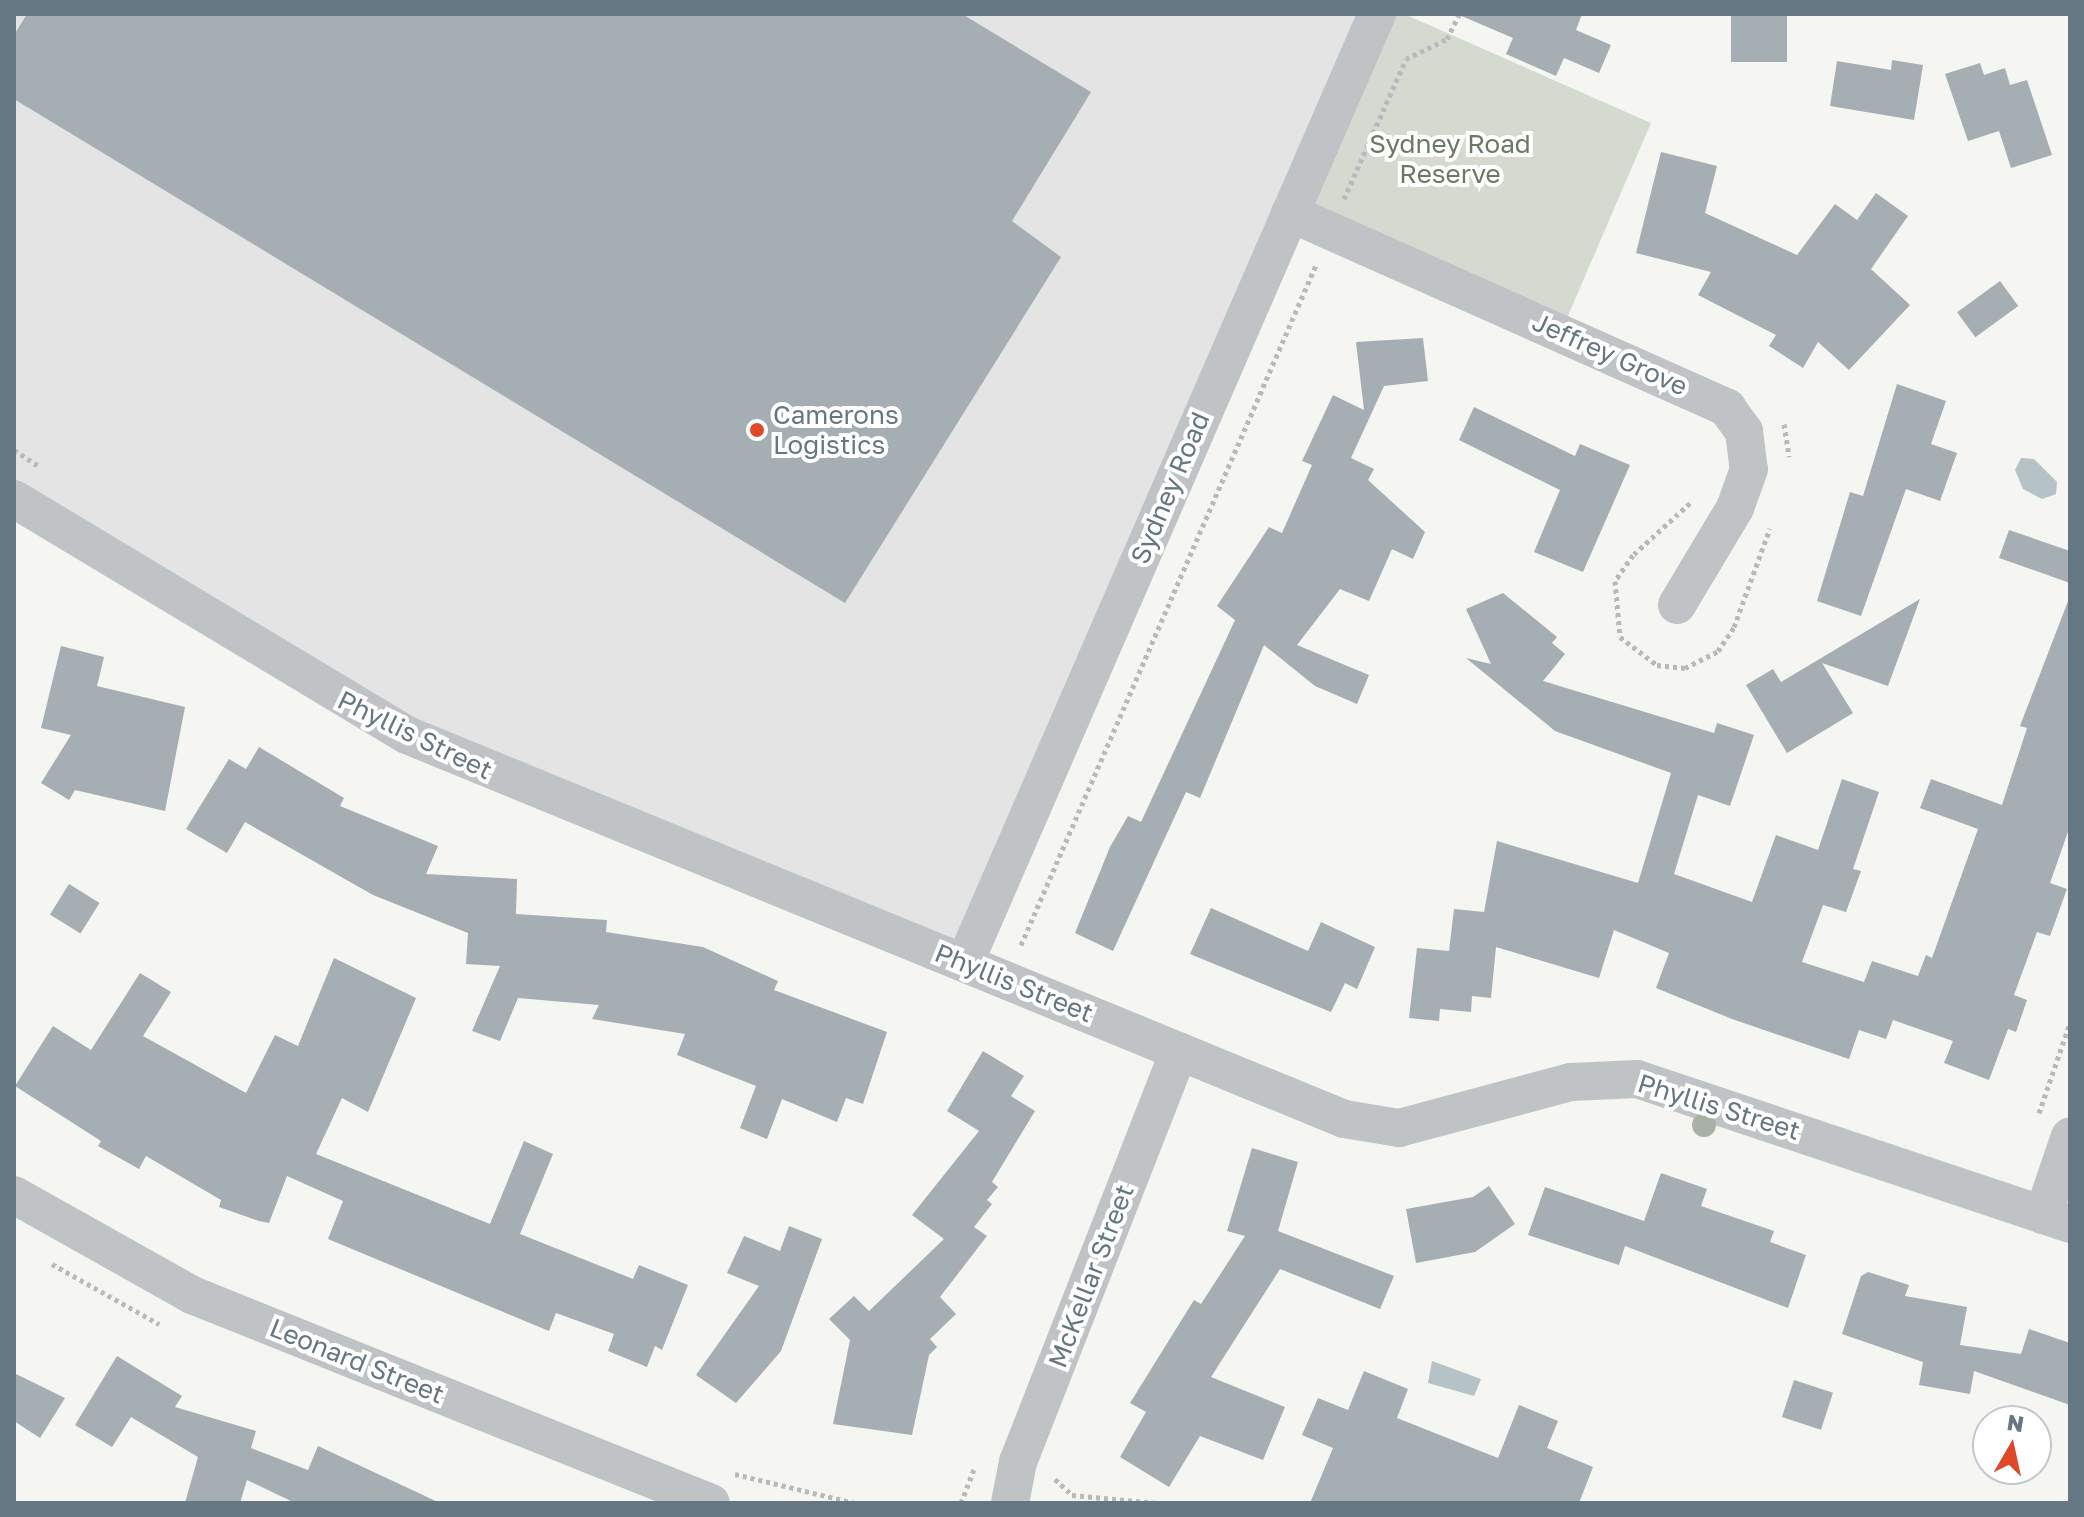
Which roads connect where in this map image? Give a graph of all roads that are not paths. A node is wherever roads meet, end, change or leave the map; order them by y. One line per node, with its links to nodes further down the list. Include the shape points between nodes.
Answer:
1 (1377, 14): 2 (street, Sydney Road)
2 (1290, 213): 4 (street, Jeffrey Grove, via 1727,408 1744,431 1749,469 1735,508); 5 (street, Sydney Road)
3 (14, 499): 5 (street, Phyllis Street, via 407,735)
4 (1677, 605)
5 (965, 962): 6 (street, Phyllis Street)
6 (1179, 1051): 9 (street, Phyllis Street, via 1344,1119 1399,1128 1585,1080 1658,1083); 11 (street, McKellar Street, via 1018,1462)
7 (2052, 1130): 9 (street)
8 (14, 1195): 10 (street, Leonard Street, via 192,1295)
9 (2057, 1219)
10 (711, 1503)
11 (1010, 1503)

